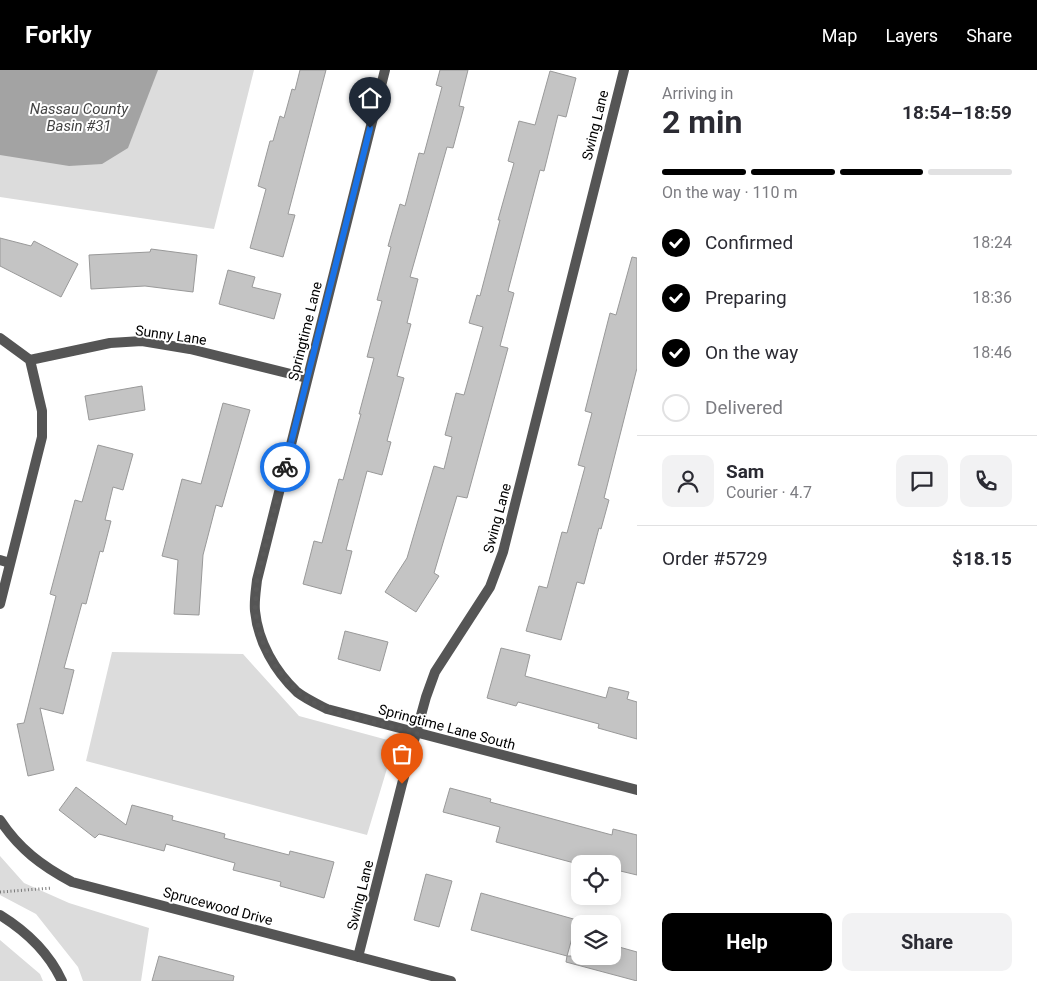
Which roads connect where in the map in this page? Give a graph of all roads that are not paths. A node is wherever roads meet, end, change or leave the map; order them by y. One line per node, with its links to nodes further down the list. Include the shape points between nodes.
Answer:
1 (384, 70): 5 (street, Springtime Lane)
2 (624, 70): 9 (street, Swing Lane, via 503,552 490,587 436,672)
3 (0, 338): 4 (street)
4 (30, 360): 5 (street, Sunny Lane, via 110,343 142,341 190,349); 6 (street, via 42,411 42,437)
5 (307, 378): 8 (street, Springtime Lane, via 257,580 255,611 259,631)
6 (5, 562): 7 (street)
7 (0, 604)
8 (270, 656): 9 (street, Springtime Lane South, via 298,692 327,710)
9 (417, 733): 10 (street, Springtime Lane South); 13 (street, Swing Lane)
10 (637, 790)
11 (0, 820): 13 (street, Sprucewood Drive, via 12,837 46,868 72,882)
12 (0, 915): 14 (street, via 17,926 44,952)
13 (358, 957): 15 (street, Sprucewood Drive)
14 (62, 981)
15 (451, 981)

